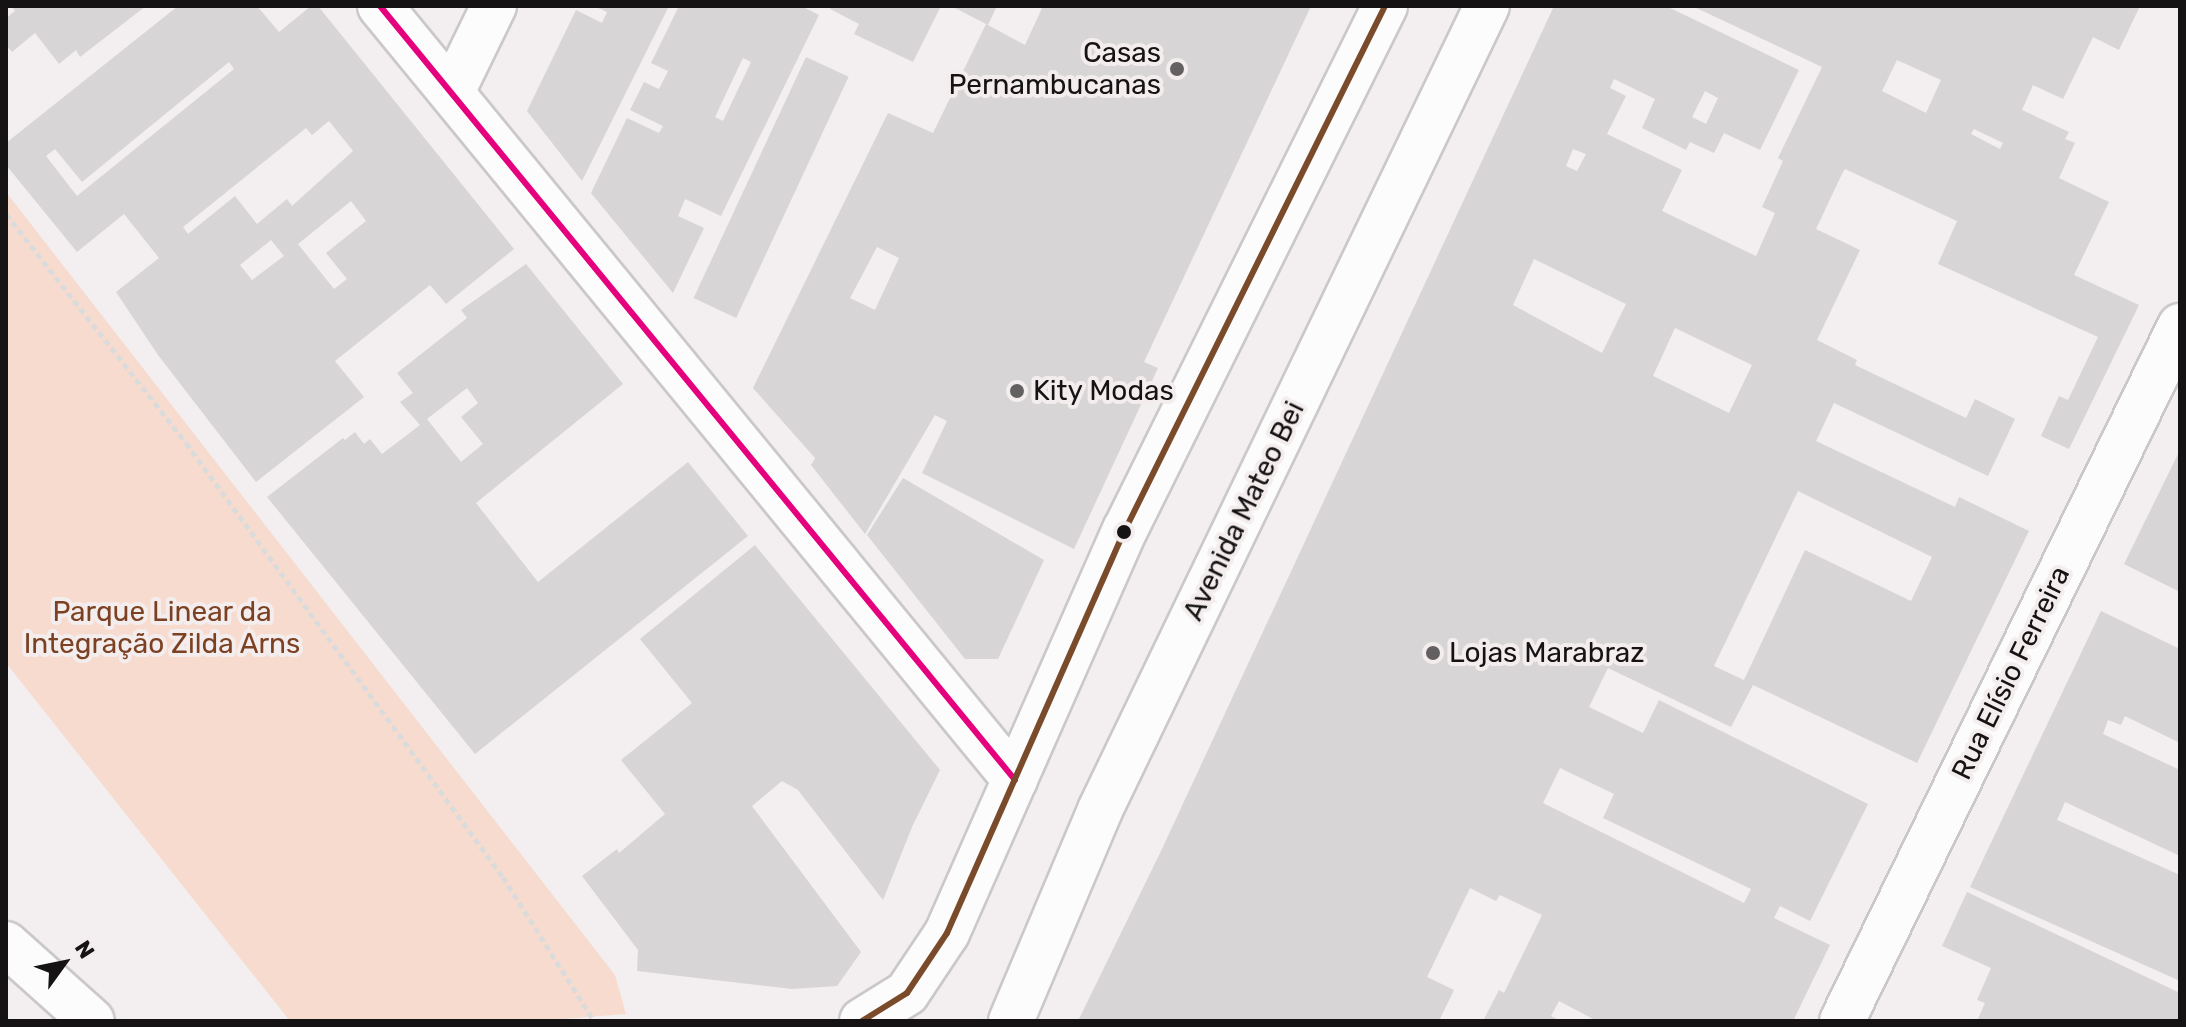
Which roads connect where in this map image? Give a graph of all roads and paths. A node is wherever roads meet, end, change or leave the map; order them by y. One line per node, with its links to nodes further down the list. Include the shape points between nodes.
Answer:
1 (380, 6): 5 (main road)
2 (494, 6): 5 (main road)
3 (1385, 6): 8 (main road, via 1125,530)
4 (1487, 6): 13 (main road, Avenida Mateo Bei, via 1100,810)
5 (452, 92): 8 (main road)
6 (6, 214): 11 (path, via 186,443 494,864)
7 (2180, 326): 14 (main road, Rua Elísio Ferreira)
8 (1015, 780): 12 (main road, via 947,933 907,993)
9 (6, 944): 10 (main road)
10 (92, 1021)
11 (594, 1021)
12 (862, 1021)
13 (1011, 1021)
14 (1842, 1021)

